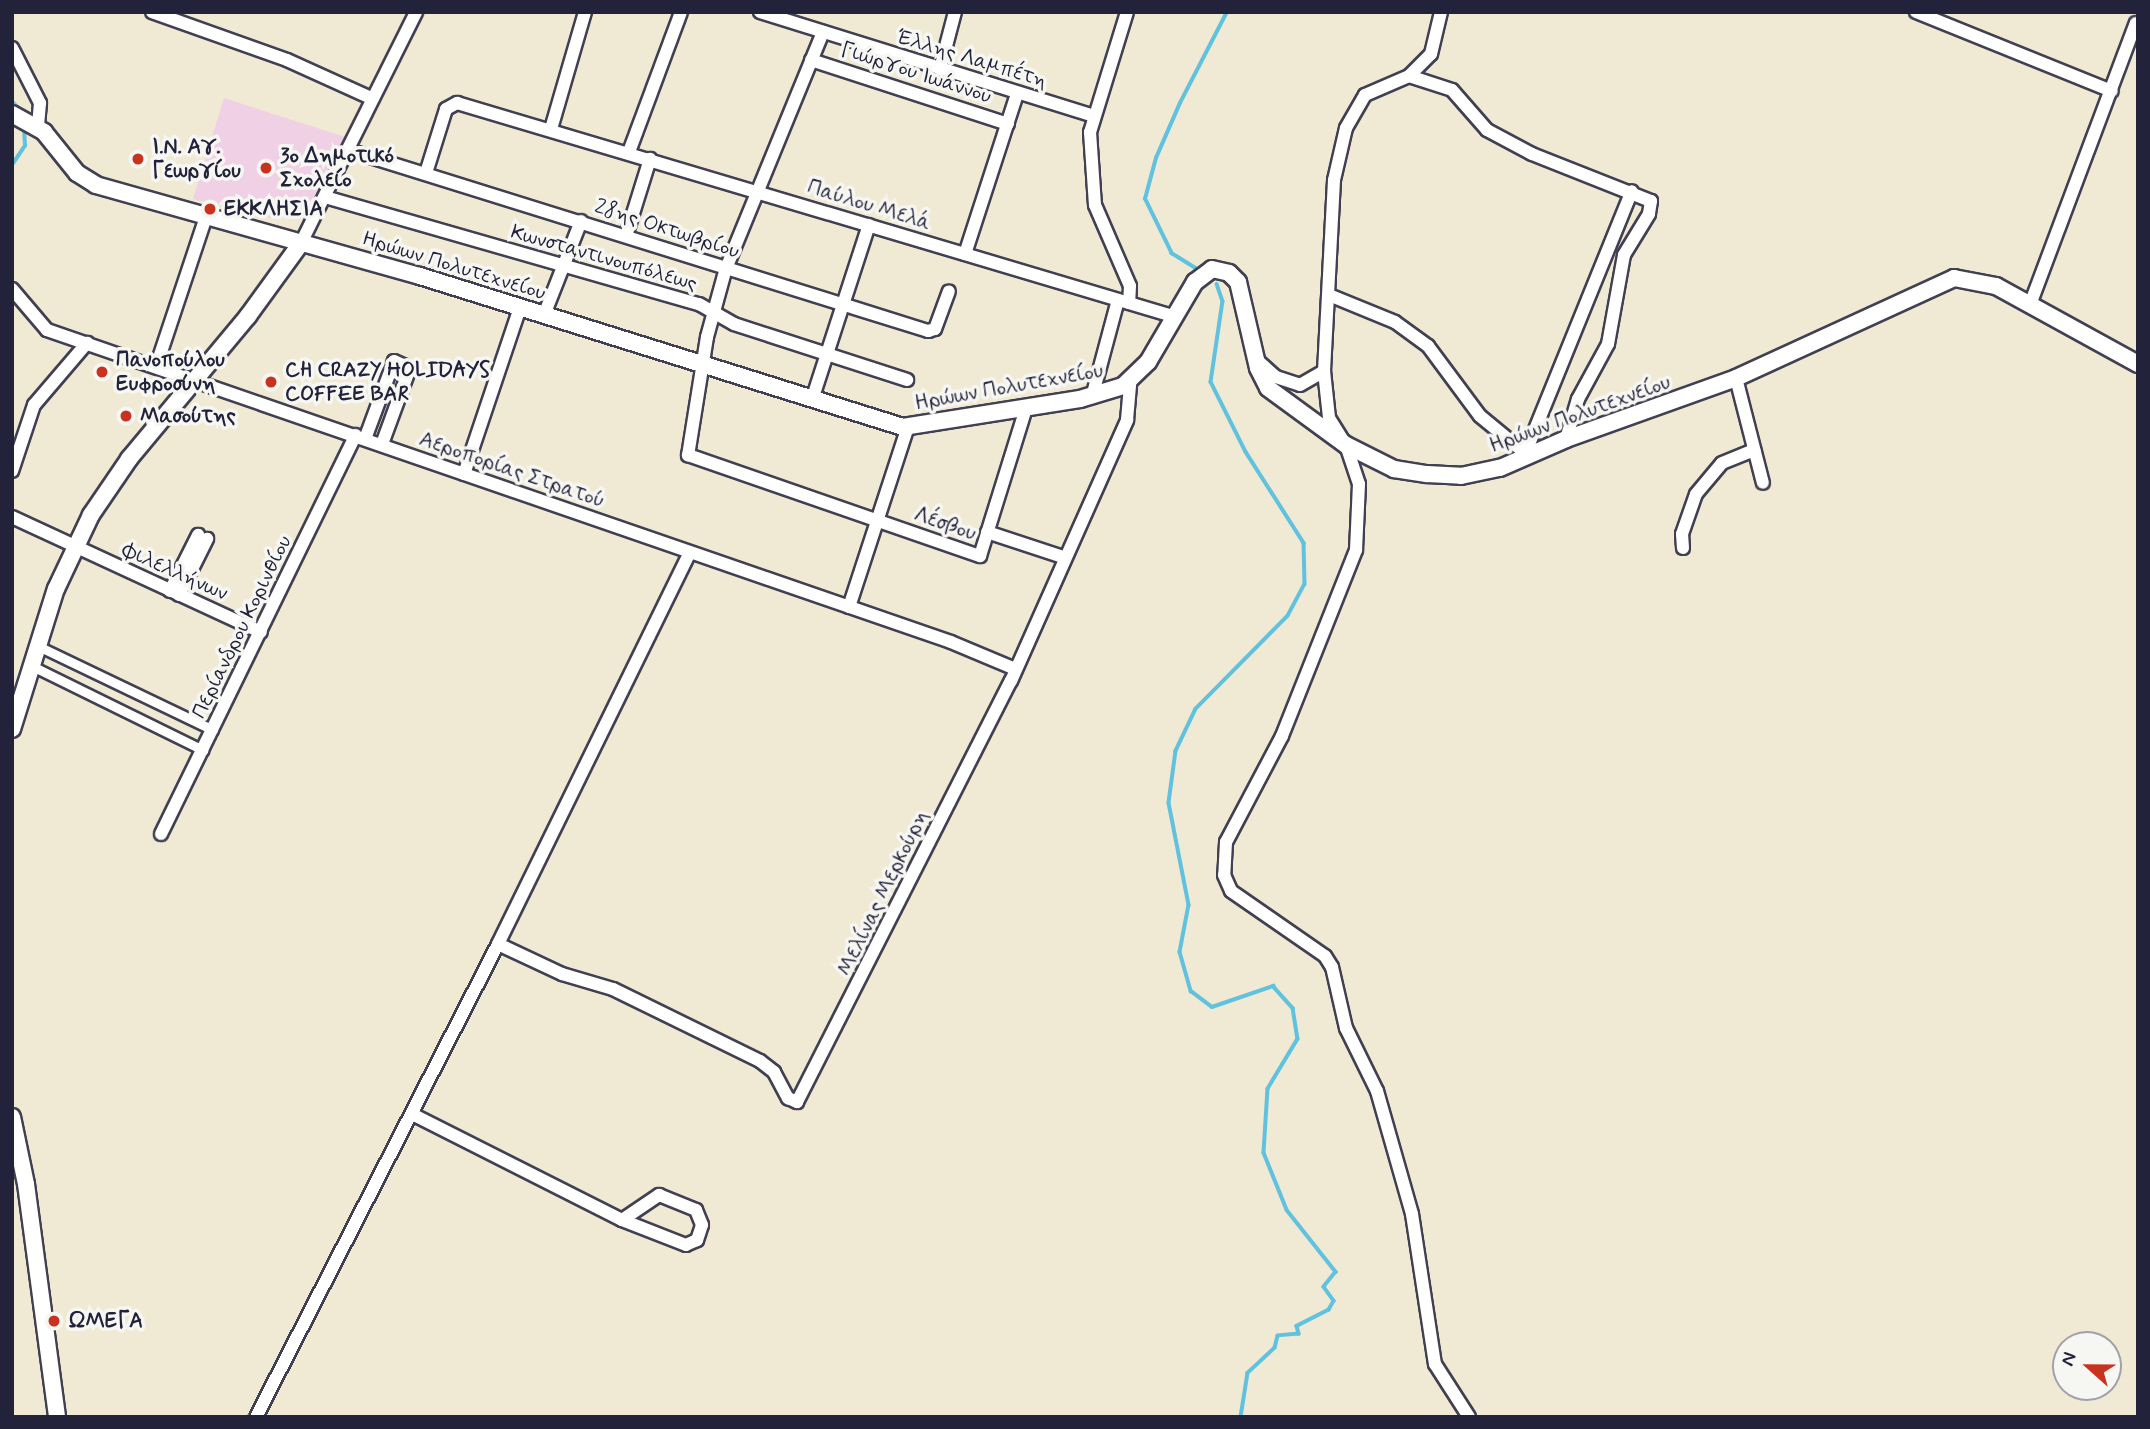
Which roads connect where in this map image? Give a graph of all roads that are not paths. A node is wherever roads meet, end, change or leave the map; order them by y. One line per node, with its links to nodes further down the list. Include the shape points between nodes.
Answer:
1 (152, 12): 18 (street, via 288,61)
2 (416, 12): 18 (street)
3 (585, 12): 23 (street)
4 (681, 12): 25 (street)
5 (760, 12): 11 (street, Έλλης Λαμπέτη)
6 (955, 12): 14 (street)
7 (1127, 12): 20 (street)
8 (1441, 12): 15 (street, via 1431,54)
9 (1916, 12): 16 (street)
10 (2136, 23): 16 (street)
11 (823, 32): 13 (street); 14 (street, Έλλης Λαμπέτη)
12 (12, 48): 22 (street, via 40,103)
13 (811, 60): 21 (street, Γιώργου Ιωάννου); 28 (street)
14 (940, 69): 17 (street, Έλλης Λαμπέτη)
15 (1409, 76): 29 (street, via 1452,90 1487,130 1532,154); 41 (street, via 1365,95 1346,128 1334,180)
16 (2112, 90): 43 (street)
17 (1017, 94): 20 (street, Έλλης Λαμπέτη); 21 (street)
18 (373, 99): 24 (street)
19 (12, 114): 22 (street, Ηρώων Πολυτεχνείου)
20 (1093, 116): 42 (street, via 1095,205 1126,273)
21 (1008, 124): 36 (street)
22 (36, 126): 31 (street, Ηρώων Πολυτεχνείου, via 91,183)
23 (551, 129): 25 (street, Παύλου Μελά); 27 (street, Παύλου Μελά, via 449,104)
24 (348, 150): 27 (street, 28ης Οκτωβρίου); 30 (street)
25 (629, 152): 26 (street, Παύλου Μελά)
26 (650, 159): 28 (street, Παύλου Μελά); 34 (street)
27 (426, 173): 32 (street, 28ης Οκτωβρίου)
28 (754, 190): 33 (street, Παύλου Μελά); 38 (street)
29 (1632, 191): 65 (street, via 1651,201 1652,207 1628,243 1608,344 1578,399); 69 (street)
30 (325, 197): 35 (street); 37 (street, Κωνσταντινουπόλεως)
31 (207, 214): 35 (street, Ηρώων Πολυτεχνείου); 54 (street)
32 (581, 221): 34 (street, 28ης Οκτωβρίου); 37 (street)
33 (869, 225): 36 (street, Παύλου Μελά); 44 (street)
34 (626, 236): 38 (street, 28ης Οκτωβρίου)
35 (301, 243): 45 (street, Ηρώων Πολυτεχνείου); 58 (street)
36 (965, 254): 42 (street, Παύλου Μελά)
37 (563, 266): 46 (street, Κωνσταντινουπόλεως); 47 (street)
38 (726, 268): 44 (street, 28ης Οκτωβρίου); 46 (street)
39 (12, 289): 49 (street, Αεροπορίας Στρατού, via 47,330)
40 (949, 291): 44 (street, 28ης Οκτωβρίου, via 932,331)
41 (1329, 295): 55 (street); 69 (street, via 1395,322 1428,346 1480,416)
42 (1124, 302): 48 (street, Παύλου Μελά); 60 (street)
43 (2031, 302): 52 (street, Ηρώων Πολυτεχνείου); 56 (street, Ηρώων Πολυτεχνείου, via 1986,281 1954,278)
44 (844, 303): 50 (street)
45 (520, 308): 47 (street, Ηρώων Πολυτεχνείου); 71 (street)
46 (713, 312): 50 (street, Κωνσταντινουπόλεως); 53 (street)
47 (544, 315): 53 (street, Ηρώων Πολυτεχνείου)
48 (1176, 317): 51 (street, Ηρώων Πολυτεχνείου, via 1205,273 1218,269 1229,273 1242,293); 59 (street, Ηρώων Πολυτεχνείου)
49 (87, 343): 54 (street, Αεροπορίας Στρατού); 70 (street, via 34,405)
50 (827, 354): 57 (street, Κωνσταντινουπόλεως); 61 (street)
51 (1257, 359): 55 (street, via 1276,377 1300,385); 67 (street, Ηρώων Πολυτεχνείου, via 1268,388)
52 (2138, 364)
53 (705, 366): 61 (street, Ηρώων Πολυτεχνείου); 74 (street, via 686,447 690,457)
54 (156, 367): 58 (street, Αεροπορίας Στρατού)
55 (1324, 371): 67 (street, via 1329,418)
56 (1736, 378): 65 (street, Ηρώων Πολυτεχνείου); 68 (street)
57 (908, 380)
58 (196, 381): 64 (street, Αεροπορίας Στρατού); 77 (street, via 122,469)
59 (1130, 382): 60 (street, Ηρώων Πολυτεχνείου); 80 (street, Μελίνας Μερκούρη, via 1127,420)
60 (1092, 397): 62 (street, Ηρώων Πολυτεχνείου)
61 (812, 400): 63 (street, Ηρώων Πολυτεχνείου)
62 (1026, 408): 63 (street, Ηρώων Πολυτεχνείου); 75 (street)
63 (908, 427): 74 (street)
64 (361, 437): 66 (street, Αεροπορίας Στρατού); 66 (street, Περίανδρου Κορινθίου, via 394,362 410,368); 83 (street, Περίανδρου Κορινθίου)
65 (1566, 439): 69 (street, Ηρώων Πολυτεχνείου)
66 (382, 444): 71 (street, Αεροπορίας Στρατού)
67 (1346, 445): 69 (street, Ηρώων Πολυτεχνείου, via 1394,469 1461,476); 97 (street, via 1359,484 1356,550 1282,736 1226,842 1224,875 1231,891 1325,956 1332,967 1346,1028 1377,1091 1412,1214 1435,1364)
68 (1754, 450): 72 (street); 78 (street, via 1722,463 1696,494 1682,534)
69 (1528, 455)
70 (12, 471)
71 (464, 474): 79 (street, Αεροπορίας Στρατού)
72 (1763, 483)
73 (12, 517): 77 (street, Φιλελλήνων)
74 (877, 521): 75 (street, Λέσβου, via 980,556); 82 (street)
75 (987, 532): 80 (street, Λέσβου)
76 (203, 537): 81 (street)
77 (73, 547): 81 (street, Φιλελλήνων); 84 (street)
78 (1683, 548)
79 (690, 552): 82 (street, Αεροπορίας Στρατού); 91 (street)
80 (1063, 557): 86 (street, Μελίνας Μερκούρη)
81 (175, 593): 83 (street, Φιλελλήνων)
82 (849, 607): 86 (street, Αεροπορίας Στρατού)
83 (261, 632): 88 (street, Περίανδρου Κορινθίου)
84 (38, 646): 85 (street); 88 (street)
85 (32, 666): 87 (street); 89 (street)
86 (1013, 668): 91 (street, Μελίνας Μερκούρη, via 1011,681 797,1102 786,1096 774,1072 760,1061 613,989 562,974)
87 (12, 729)
88 (213, 730): 89 (street, Περίανδρου Κορινθίου)
89 (203, 750): 90 (street, Περίανδρου Κορινθίου)
90 (161, 834)
91 (498, 944): 92 (street)
92 (412, 1114): 94 (street); 96 (street)
93 (12, 1117): 95 (street, via 26,1184)
94 (622, 1220): 94 (street, via 686,1245 695,1242 702,1227 696,1210 661,1195 650,1196)
95 (57, 1417)
96 (256, 1417)
97 (1469, 1417)

